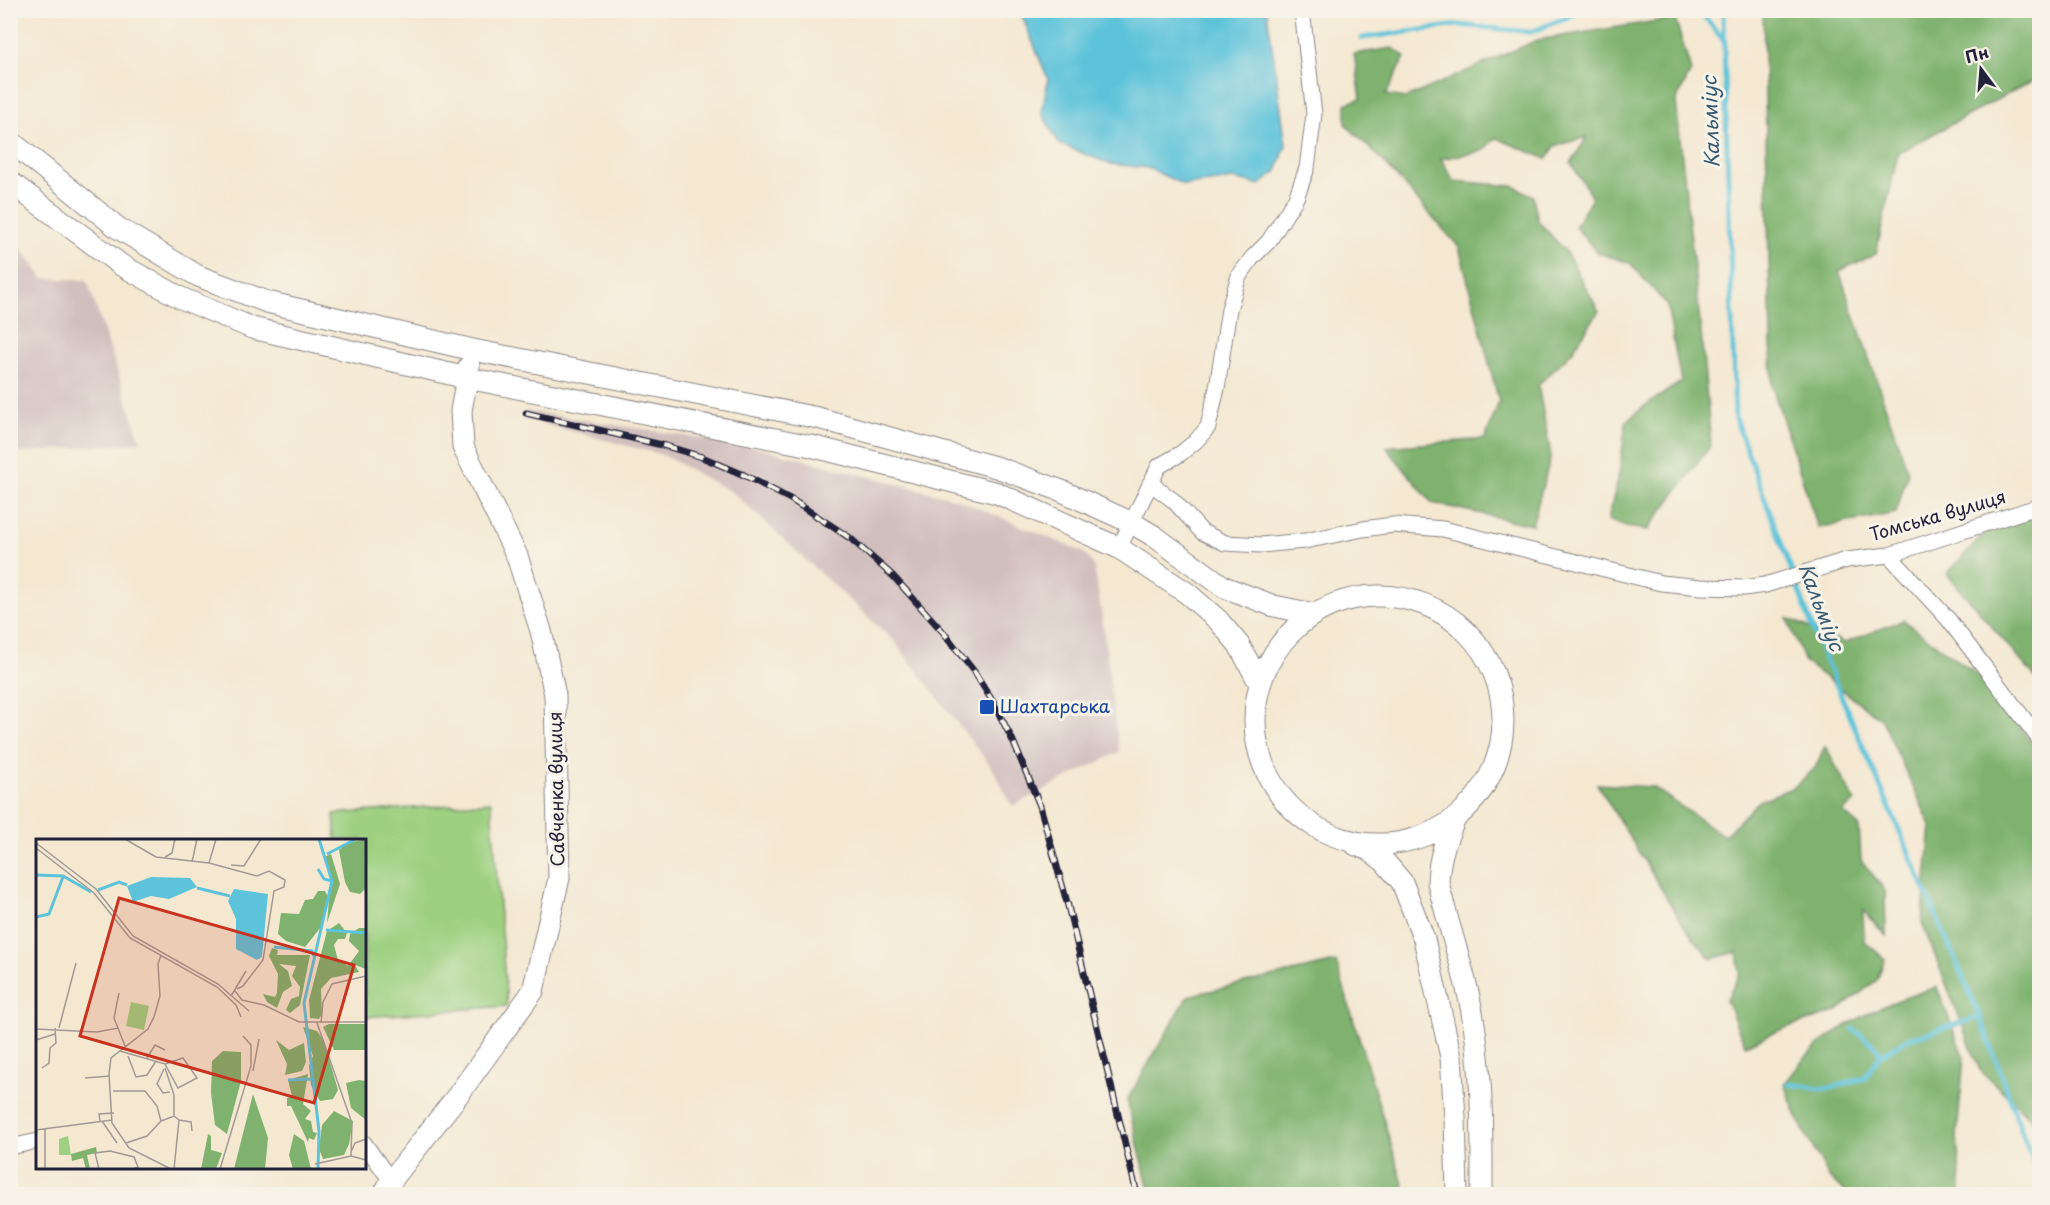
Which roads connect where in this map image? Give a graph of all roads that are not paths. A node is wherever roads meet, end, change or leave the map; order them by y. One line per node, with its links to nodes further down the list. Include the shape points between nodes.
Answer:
1 (1302, 10): 6 (street, via 1314,114 1307,168 1296,198 1269,241 1239,276 1229,309 1208,427 1188,448 1159,466)
2 (10, 141): 4 (main road, via 118,228 198,276 267,302)
3 (10, 182): 5 (main road, via 121,265 191,303 252,328)
4 (472, 350): 5 (main road, Савченка вулиця); 8 (main road, via 818,418 999,468 1062,491)
5 (467, 378): 9 (main road, via 811,446 997,493); 19 (main road, Савченка вулиця, via 461,411 463,447 517,555 541,631 555,695 559,878 533,991)
6 (1150, 483): 8 (street); 10 (street, Томська вулиця, via 1174,501 1202,532 1225,543 1261,545 1393,525 1419,526 1661,583 1744,588 1847,560)
7 (2040, 506): 10 (street, Томська вулиця)
8 (1132, 524): 9 (street); 11 (main road, via 1224,587 1274,606)
9 (1119, 548): 12 (main road, via 1187,592 1218,620 1239,645)
10 (1889, 555): 13 (street, via 1948,619)
11 (1314, 614): 12 (main road, via 1280,644); 14 (main road, via 1346,600 1380,595 1414,600 1446,614 1472,636 1492,664 1502,697 1504,732 1496,765 1485,785)
12 (1260, 684): 15 (main road, via 1254,719 1259,754 1273,786 1295,813)
13 (2040, 740)
14 (1455, 819): 15 (main road, via 1414,840 1391,844 1368,844); 21 (main road, via 1444,843 1438,882 1469,999 1475,1041)
15 (1324, 832): 20 (main road, via 1369,850 1384,861 1402,882 1424,939 1451,1057)
16 (36, 1141): 17 (street)
17 (10, 1147)
18 (366, 1147): 19 (street)
19 (387, 1188)
20 (1457, 1194)
21 (1482, 1194)

